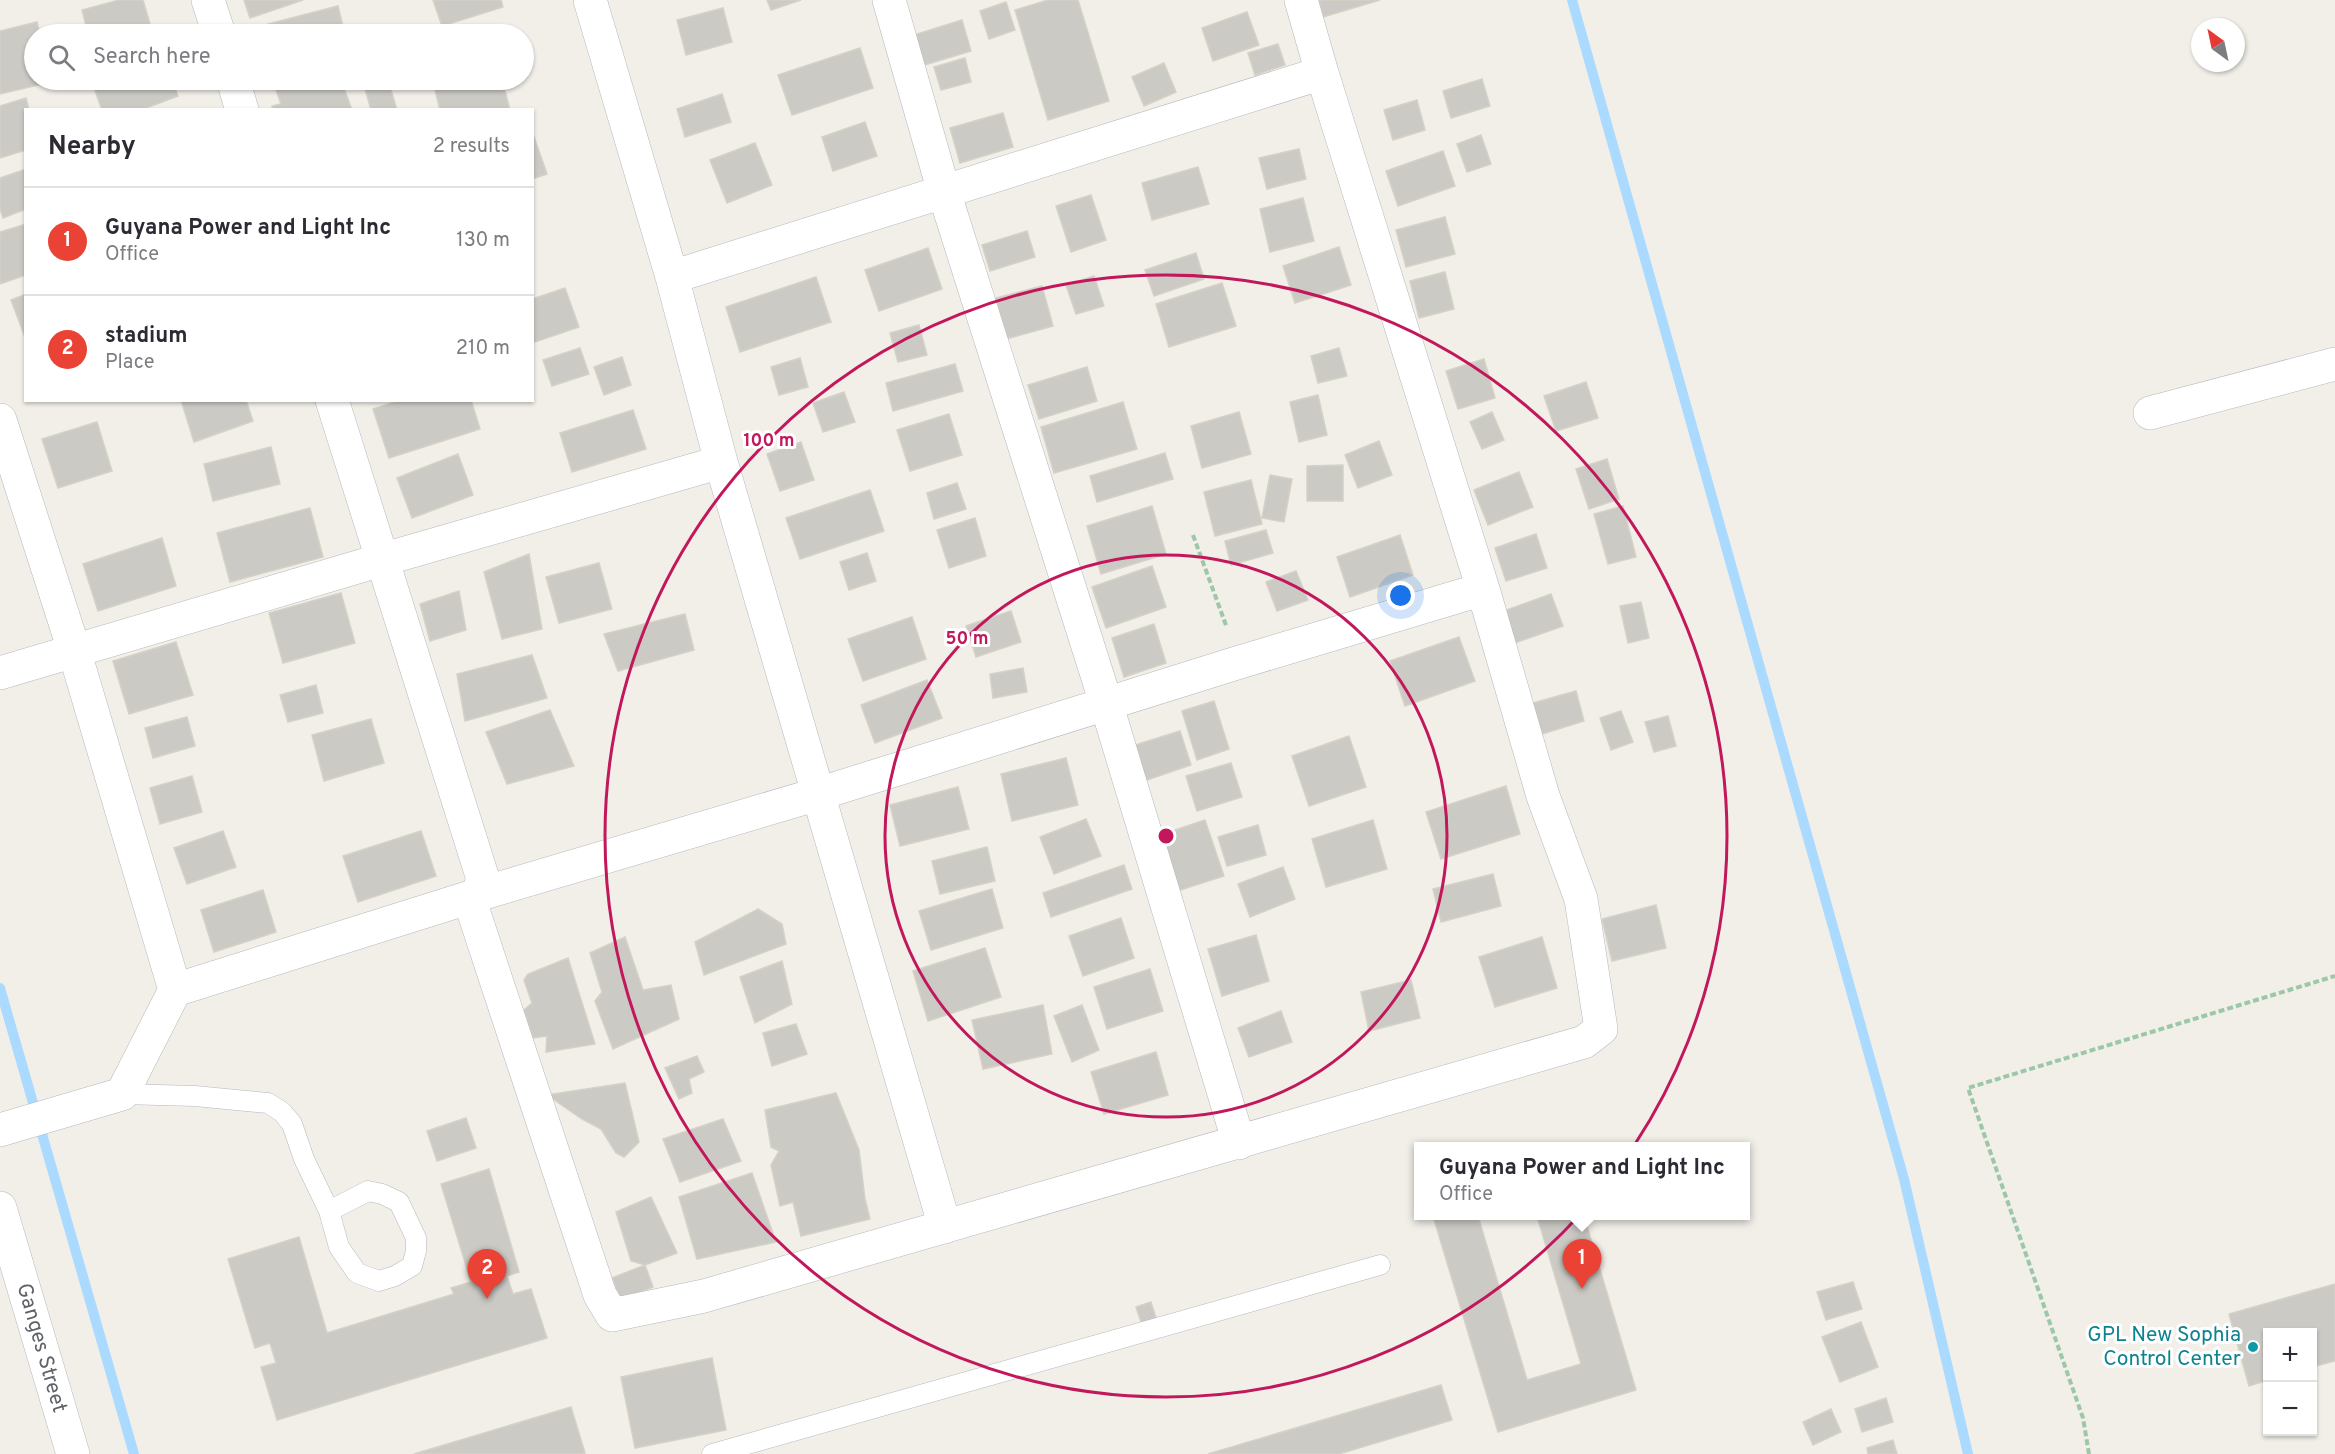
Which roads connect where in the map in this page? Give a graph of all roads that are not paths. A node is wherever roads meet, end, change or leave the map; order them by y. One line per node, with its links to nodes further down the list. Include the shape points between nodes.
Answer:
1 (208, 0): 5 (street)
2 (590, 0): 10 (street)
3 (889, 0): 9 (street)
4 (1301, 0): 6 (street)
5 (216, 24)
6 (1322, 73): 9 (street); 17 (street)
7 (236, 90): 8 (street)
8 (241, 108)
9 (944, 192): 10 (street); 20 (street)
10 (672, 277): 15 (street)
11 (2335, 364): 13 (street)
12 (333, 402): 16 (street)
13 (2150, 413)
14 (0, 420): 18 (street)
15 (721, 462): 16 (street); 21 (street)
16 (381, 560): 18 (street); 22 (street, via 483,879)
17 (1483, 589): 20 (street); 26 (street, via 1543,796 1581,899 1601,1029 1584,1042)
18 (74, 650): 19 (street); 23 (street)
19 (0, 673)
20 (1106, 704): 21 (street); 26 (street)
21 (818, 794): 22 (street); 29 (street)
22 (473, 896): 23 (street); 29 (street, via 600,1295 612,1315 704,1296)
23 (175, 990): 24 (street)
24 (122, 1094): 25 (street); 28 (lane, via 268,1103 292,1124)
25 (9, 1127)
26 (1239, 1143): 29 (street)
27 (0, 1208): 31 (street, Ganges Street)
28 (329, 1211): 28 (lane, via 339,1247 357,1273 379,1281 412,1266 416,1238 399,1202 368,1191)
29 (945, 1227)
30 (1380, 1265): 32 (lane)
31 (73, 1454)
32 (712, 1454)

